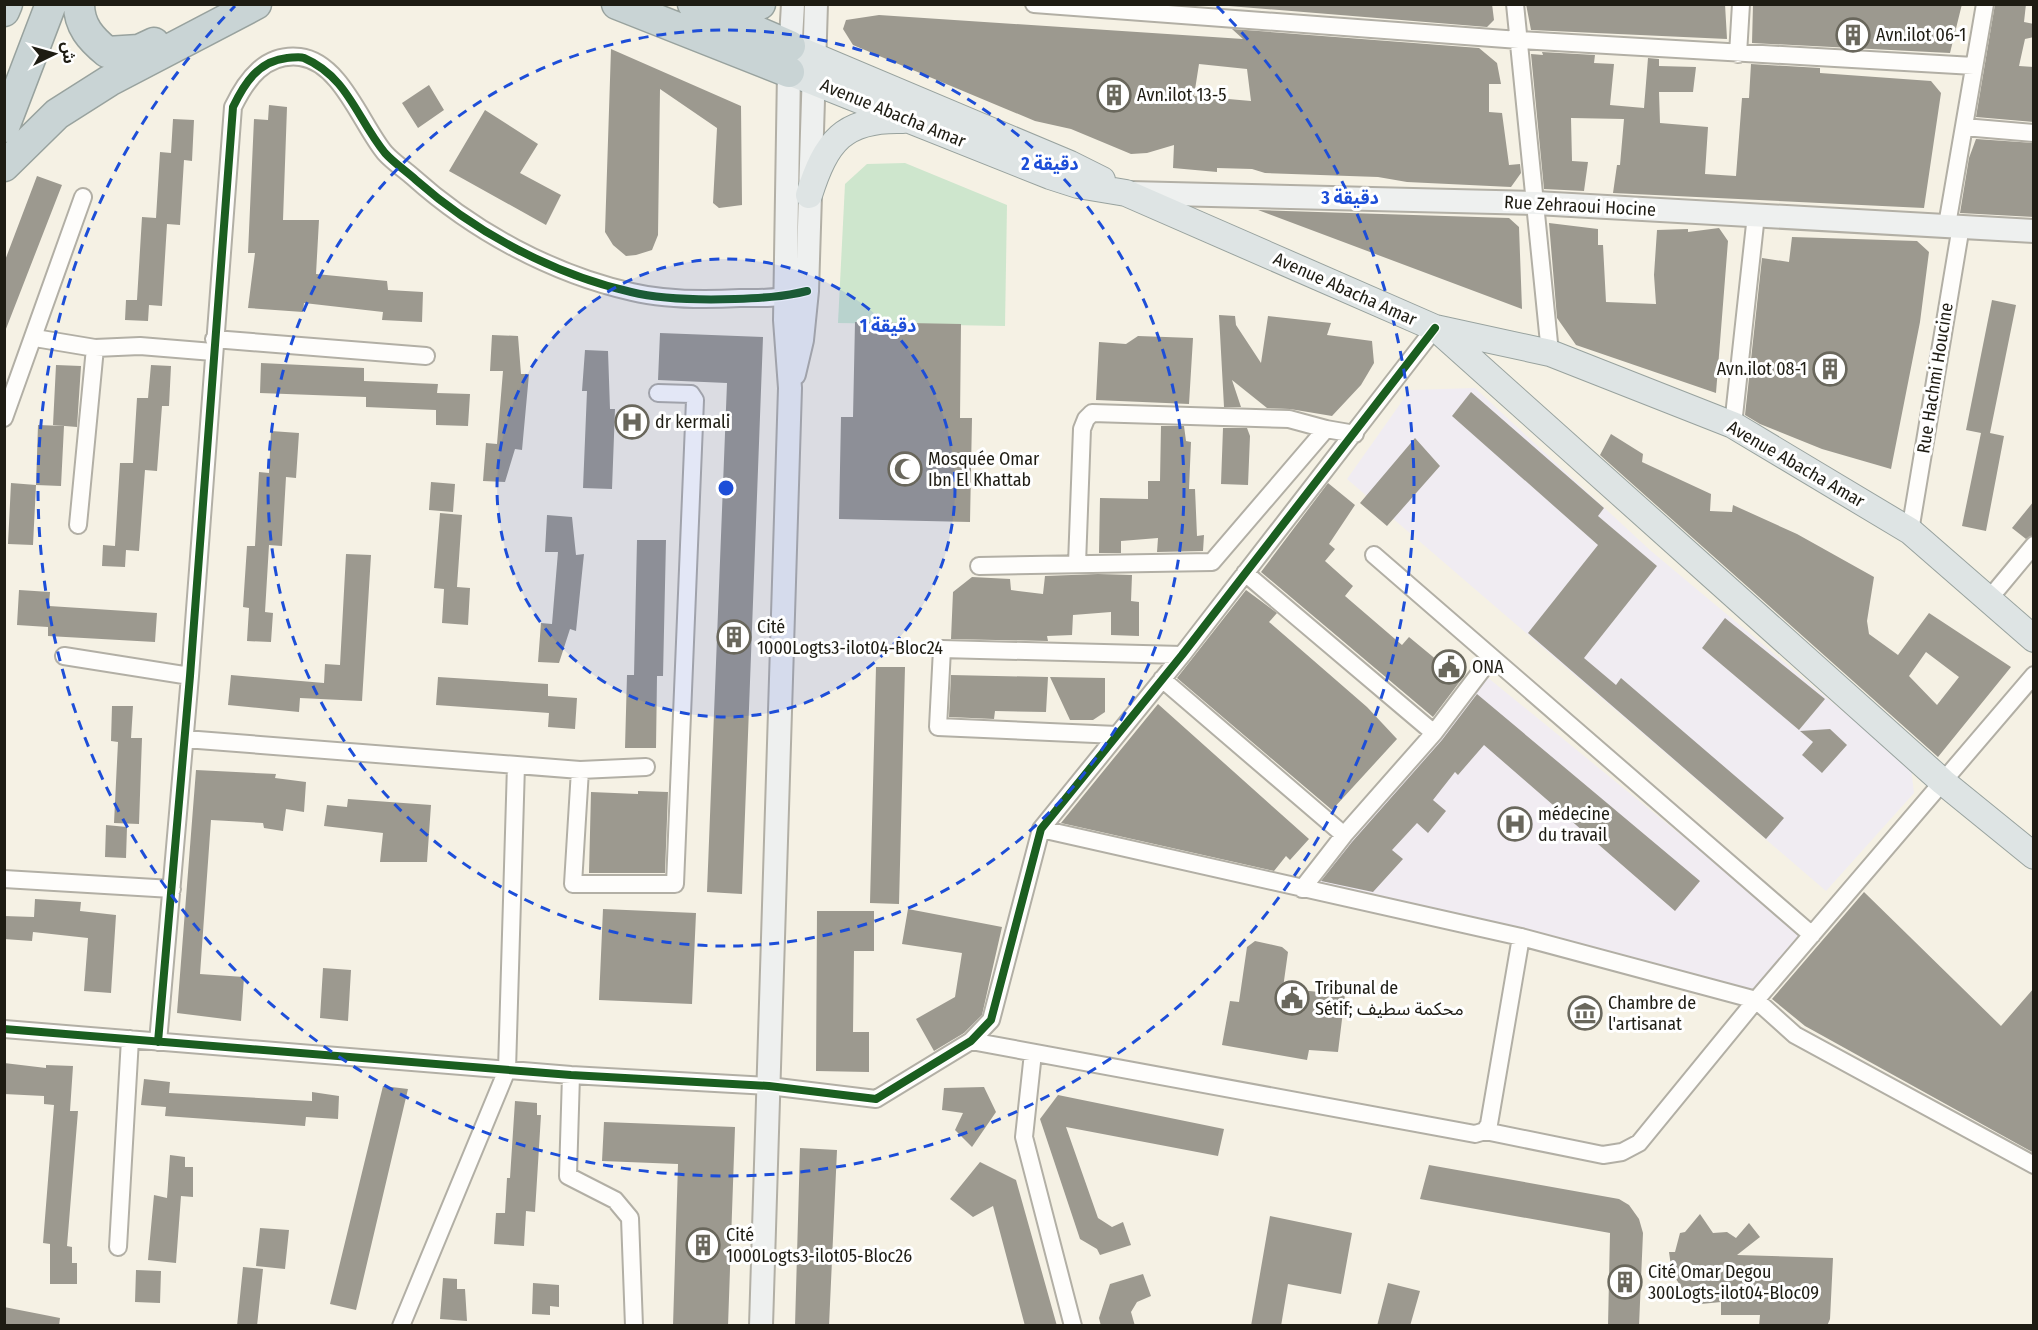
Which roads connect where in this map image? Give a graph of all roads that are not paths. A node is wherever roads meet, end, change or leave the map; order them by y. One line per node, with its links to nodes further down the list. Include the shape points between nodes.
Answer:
1 (7, 4): 15 (highway)
2 (51, 4): 22 (highway)
3 (79, 4): 4 (highway, via 83,26 91,39 107,52 123,53 139,50)
4 (232, 4)
5 (256, 4): 25 (highway, via 109,81 57,114)
6 (617, 4): 19 (highway, Avenue Abacha Amar)
7 (760, 4): 14 (highway, via 744,10)
8 (793, 4): 19 (main road)
9 (816, 4): 19 (main road)
10 (1034, 4): 16 (street)
11 (1515, 4): 17 (street)
12 (1741, 4): 18 (street)
13 (1985, 4): 20 (street, Rue Hachmi Houcine)
14 (702, 8): 19 (highway)
15 (4, 11)
16 (1190, 11): 17 (street)
17 (1519, 40): 18 (street); 29 (street)
18 (1738, 54): 20 (street)
19 (801, 64): 21 (main road, Avenue Abacha Amar); 26 (main road, via 1070,164); 27 (main road); 34 (main road)
20 (1974, 66): 23 (street, Rue Hachmi Houcine)
21 (912, 121): 26 (main road, Avenue Abacha Amar, via 1050,176); 27 (main road, via 863,124 842,135 826,150)
22 (4, 127)
23 (1964, 127): 24 (street); 31 (street, Rue Hachmi Houcine)
24 (2034, 133)
25 (4, 166)
26 (1126, 193): 29 (main road, Rue Zehraoui Hocine); 35 (main road, Avenue Abacha Amar)
27 (810, 195): 33 (main road)
28 (82, 197): 36 (street)
29 (1536, 202): 30 (main road, Rue Zehraoui Hocine); 39 (street)
30 (1756, 215): 31 (main road, Rue Zehraoui Hocine); 44 (street)
31 (1954, 226): 32 (main road, Rue Zehraoui Hocine); 48 (street, Rue Hachmi Houcine)
32 (2034, 231)
33 (807, 291): 34 (street); 41 (main road, via 802,340)
34 (785, 297): 37 (street, via 711,300 633,293 576,275 504,243 440,201 386,153 334,75 301,57 265,64 246,81 233,107); 41 (main road)
35 (1436, 328): 39 (main road, Avenue Abacha Amar); 46 (street); 68 (main road)
36 (35, 338): 38 (street); 43 (street)
37 (214, 345): 38 (street); 40 (street); 60 (street)
38 (95, 348): 47 (street)
39 (1550, 353): 44 (main road, Avenue Abacha Amar)
40 (426, 356)
41 (790, 388): 85 (main road)
42 (658, 393): 67 (street, via 691,394 695,400 675,884 573,884)
43 (4, 418)
44 (1733, 425): 48 (main road, Avenue Abacha Amar)
45 (1326, 429): 46 (street); 51 (street, via 1212,562); 51 (street, via 1289,419 1092,413 1082,429)
46 (1355, 434): 53 (street)
47 (78, 525)
48 (1910, 531): 54 (main road, Avenue Abacha Amar)
49 (2034, 545): 54 (street)
50 (1374, 555): 58 (street)
51 (1077, 564): 52 (street)
52 (978, 566)
53 (1245, 573): 56 (street); 62 (street)
54 (1989, 599): 55 (main road, Avenue Abacha Amar)
55 (2034, 639)
56 (1182, 655): 61 (street); 63 (street, via 942,649 938,727)
57 (64, 656): 60 (street)
58 (1491, 658): 62 (street); 75 (street)
59 (2034, 675): 68 (street)
60 (190, 676): 64 (street)
61 (1162, 679): 63 (street); 70 (street)
62 (1434, 733): 70 (street)
63 (1117, 735): 69 (street)
64 (185, 740): 65 (street); 73 (street)
65 (516, 765): 67 (street); 83 (street)
66 (646, 767): 67 (street)
67 (579, 770)
68 (1943, 782): 71 (main road); 75 (street)
69 (1041, 829): 74 (street); 80 (street, via 991,1020)
70 (1344, 835): 74 (street)
71 (2034, 856)
72 (4, 879): 73 (street)
73 (172, 889): 81 (street)
74 (1302, 889): 76 (street)
75 (1812, 935): 77 (street)
76 (1521, 937): 77 (street); 86 (street, via 1490,1124)
77 (1756, 1000): 86 (street, via 1631,1148 1603,1155); 87 (street, via 1795,1035)
78 (4, 1029): 79 (street)
79 (130, 1039): 81 (street); 88 (street)
80 (971, 1041): 82 (street); 85 (street, via 876,1099)
81 (158, 1042): 83 (street)
82 (1033, 1053): 86 (street, via 1475,1134); 92 (street, via 1024,1137)
83 (507, 1070): 84 (street); 89 (street)
84 (571, 1075): 85 (street); 90 (street, via 568,1176 615,1200 630,1218)
85 (769, 1086): 91 (main road)
86 (1485, 1131)
87 (2034, 1165)
88 (118, 1247)
89 (401, 1326)
90 (634, 1326)
91 (761, 1326)
92 (1073, 1326)

